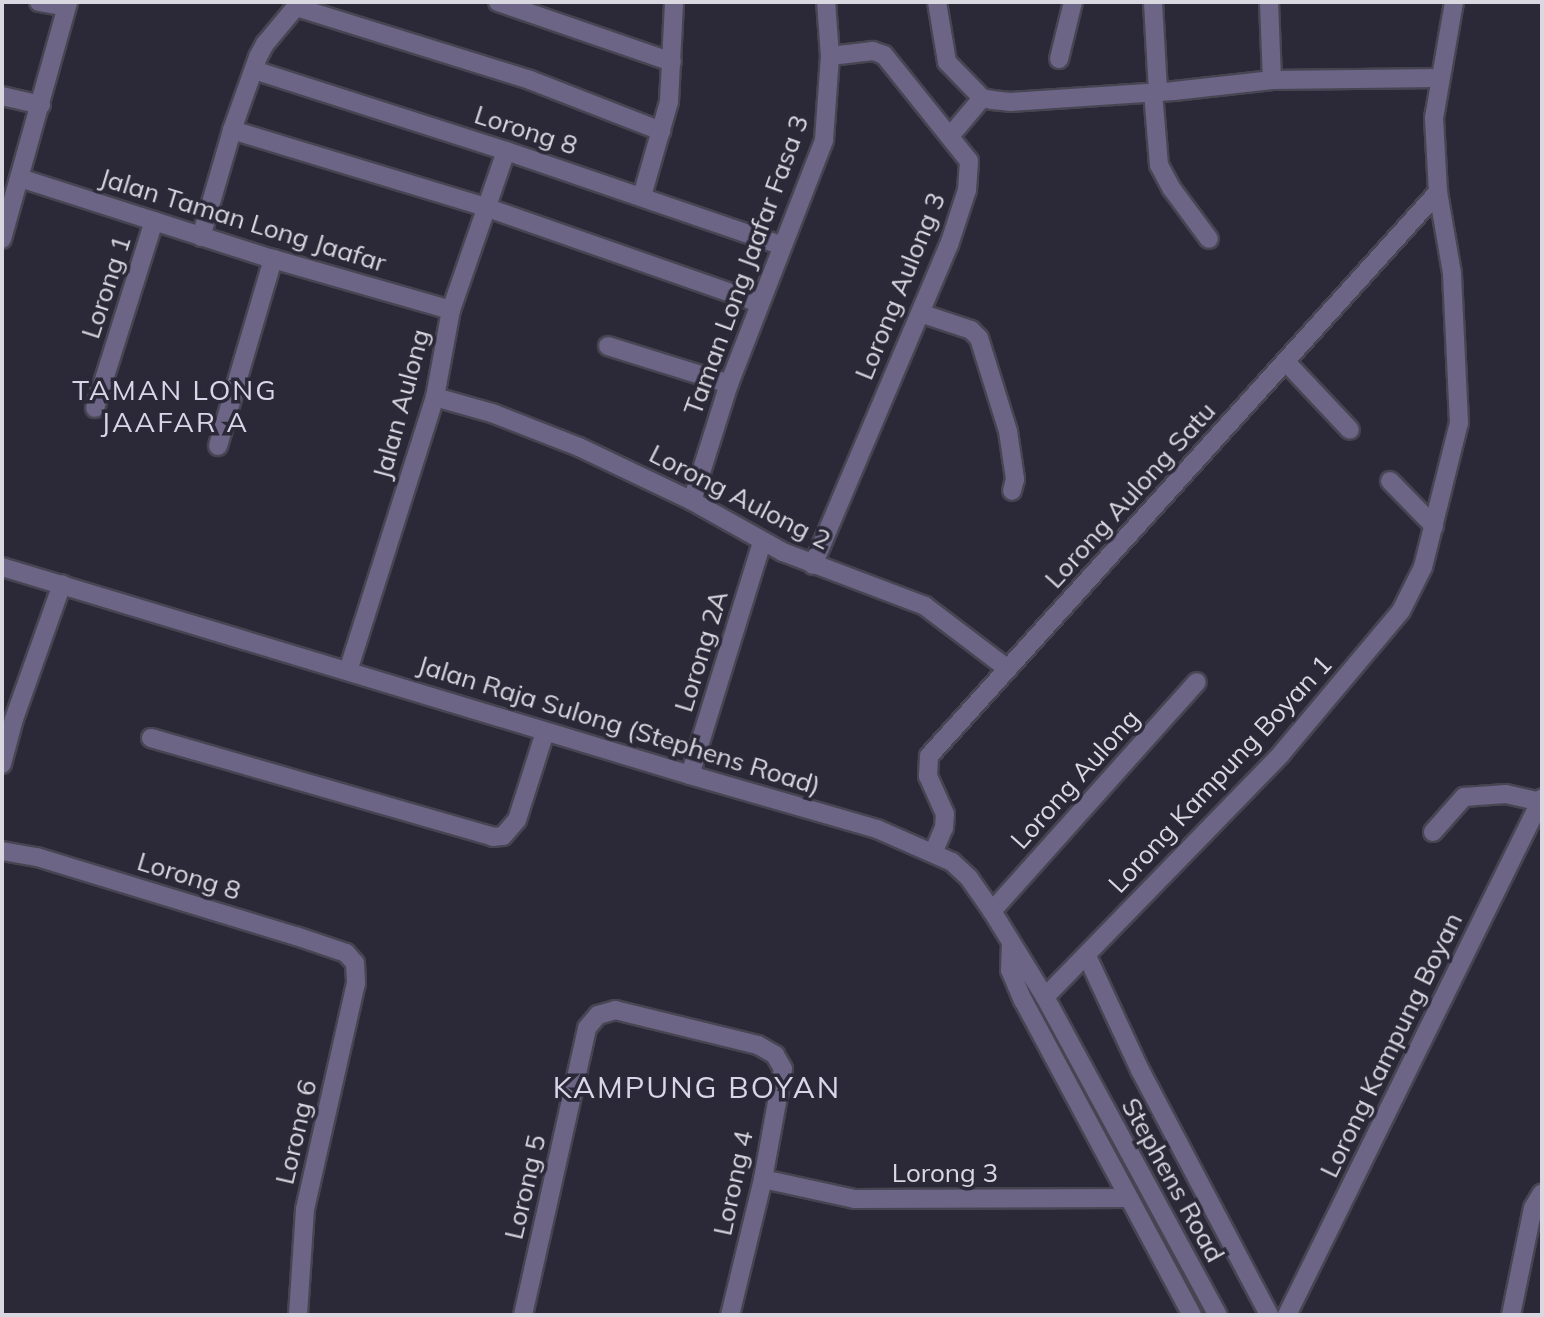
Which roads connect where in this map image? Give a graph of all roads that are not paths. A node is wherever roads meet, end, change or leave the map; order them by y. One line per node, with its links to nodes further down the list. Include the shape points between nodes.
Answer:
1 (39, 2): 11 (street)
2 (498, 2): 14 (street)
3 (674, 2): 14 (street)
4 (826, 2): 12 (street, Taman Long Jaafar Fasa 3)
5 (937, 2): 20 (street, via 947,62)
6 (1073, 2): 13 (street)
7 (1153, 2): 18 (street)
8 (1267, 2): 17 (street)
9 (1454, 2): 16 (street, Lorong Kampung Boyan 1)
10 (298, 4): 15 (street, via 265,44); 23 (street, via 530,80)
11 (67, 5): 21 (street)
12 (830, 56): 24 (street, Lorong Aulong 3, via 873,51 884,55); 34 (street, Taman Long Jaafar Fasa 3, via 824,140)
13 (1059, 59)
14 (672, 62): 23 (street)
15 (254, 70): 22 (street); 25 (street, Lorong 8)
16 (1439, 78): 17 (street); 27 (street, Lorong Kampung Boyan 1, via 1434,118)
17 (1272, 80): 18 (street)
18 (1156, 92): 20 (street, via 1010,102); 33 (street, via 1159,165)
19 (2, 96): 21 (street)
20 (982, 97): 24 (street)
21 (41, 105): 26 (street)
22 (232, 131): 29 (street); 31 (street)
23 (661, 131): 28 (street)
24 (951, 135): 38 (street, Lorong Aulong 3, via 969,160 967,190)
25 (506, 151): 28 (street, Lorong 8); 29 (street, Jalan Aulong)
26 (20, 178): 30 (street, Jalan Taman Long Jaafar); 32 (street)
27 (1438, 192): 40 (street, Lorong Aulong Satu); 49 (street, Lorong Kampung Boyan 1, via 1452,273 1459,423)
28 (642, 196): 34 (street, Lorong 8)
29 (485, 207): 36 (street); 37 (street, Jalan Aulong)
30 (154, 221): 31 (street, Jalan Taman Long Jaafar); 43 (street, Lorong 1)
31 (201, 237): 35 (street, Jalan Taman Long Jaafar)
32 (2, 239)
33 (1209, 239)
34 (781, 245): 36 (street, Taman Long Jaafar Fasa 3)
35 (273, 259): 37 (street, Jalan Taman Long Jaafar); 45 (street)
36 (759, 303): 41 (street, Taman Long Jaafar Fasa 3)
37 (451, 310): 42 (street, Jalan Aulong)
38 (920, 313): 47 (street, via 971,330 979,338 1008,431 1015,479); 51 (street, Lorong Aulong 3)
39 (608, 346): 41 (street)
40 (1286, 362): 44 (street); 54 (street, Lorong Aulong Satu)
41 (729, 384): 48 (street, Taman Long Jaafar Fasa 3)
42 (435, 397): 48 (street, Lorong Aulong 2, via 492,413 579,447); 55 (street, Jalan Aulong)
43 (95, 408)
44 (1350, 430)
45 (218, 446)
46 (1390, 481): 49 (street)
47 (1012, 491)
48 (692, 501): 50 (street, Lorong Aulong 2)
49 (1434, 526): 67 (street, Lorong Kampung Boyan 1, via 1423,567 1401,611 1281,754)
50 (762, 542): 51 (street, Lorong Aulong 2); 60 (street, Lorong 2A)
51 (813, 565): 54 (street, Lorong Aulong 2, via 925,606)
52 (2, 567): 53 (street, Jalan Raja Sulong (Stephens Road))
53 (62, 584): 55 (street, Jalan Raja Sulong (Stephens Road)); 59 (street)
54 (1008, 668): 64 (street, Lorong Aulong Satu, via 929,756 928,776 945,814)
55 (348, 671): 57 (street, Jalan Raja Sulong (Stephens Road))
56 (1197, 682): 65 (street, Lorong Aulong)
57 (545, 732): 58 (street, via 517,820 503,836 493,837); 60 (street, Jalan Raja Sulong (Stephens Road))
58 (151, 738)
59 (2, 764)
60 (690, 775): 64 (street, Jalan Raja Sulong (Stephens Road), via 877,829)
61 (1541, 800): 62 (street, via 1506,794 1464,797); 81 (street, Lorong Kampung Boyan)
62 (1433, 832)
63 (2, 851): 68 (street, Lorong 8, via 37,857 296,936 346,953)
64 (934, 851): 65 (street, Jalan Raja Sulong (Stephens Road), via 969,878)
65 (992, 911): 66 (street, Jalan Raja Sulong (Stephens Road))
66 (1011, 943): 69 (street, Jalan Raja Sulong (Stephens Road)); 74 (street, via 1010,970 1023,1000)
67 (1087, 956): 69 (street, Lorong Kampung Boyan 1); 80 (street, via 1140,1070)
68 (355, 963): 75 (street, Lorong 6, via 356,983 305,1209)
69 (1045, 997): 71 (street, Jalan Raja Sulong (Stephens Road))
70 (587, 1028): 72 (street, Lorong 4, via 598,1015 615,1010 758,1045 775,1055 783,1069); 76 (street, Lorong 5)
71 (1097, 1098): 79 (street, Stephens Road)
72 (763, 1179): 74 (street, Lorong 3, via 855,1199); 77 (street, Lorong 4)
73 (1542, 1193): 82 (street, via 1533,1208)
74 (1129, 1198): 78 (street)
75 (298, 1315)
76 (523, 1315)
77 (732, 1315)
78 (1192, 1315)
79 (1218, 1315)
80 (1269, 1315)
81 (1287, 1315)
82 (1511, 1315)

